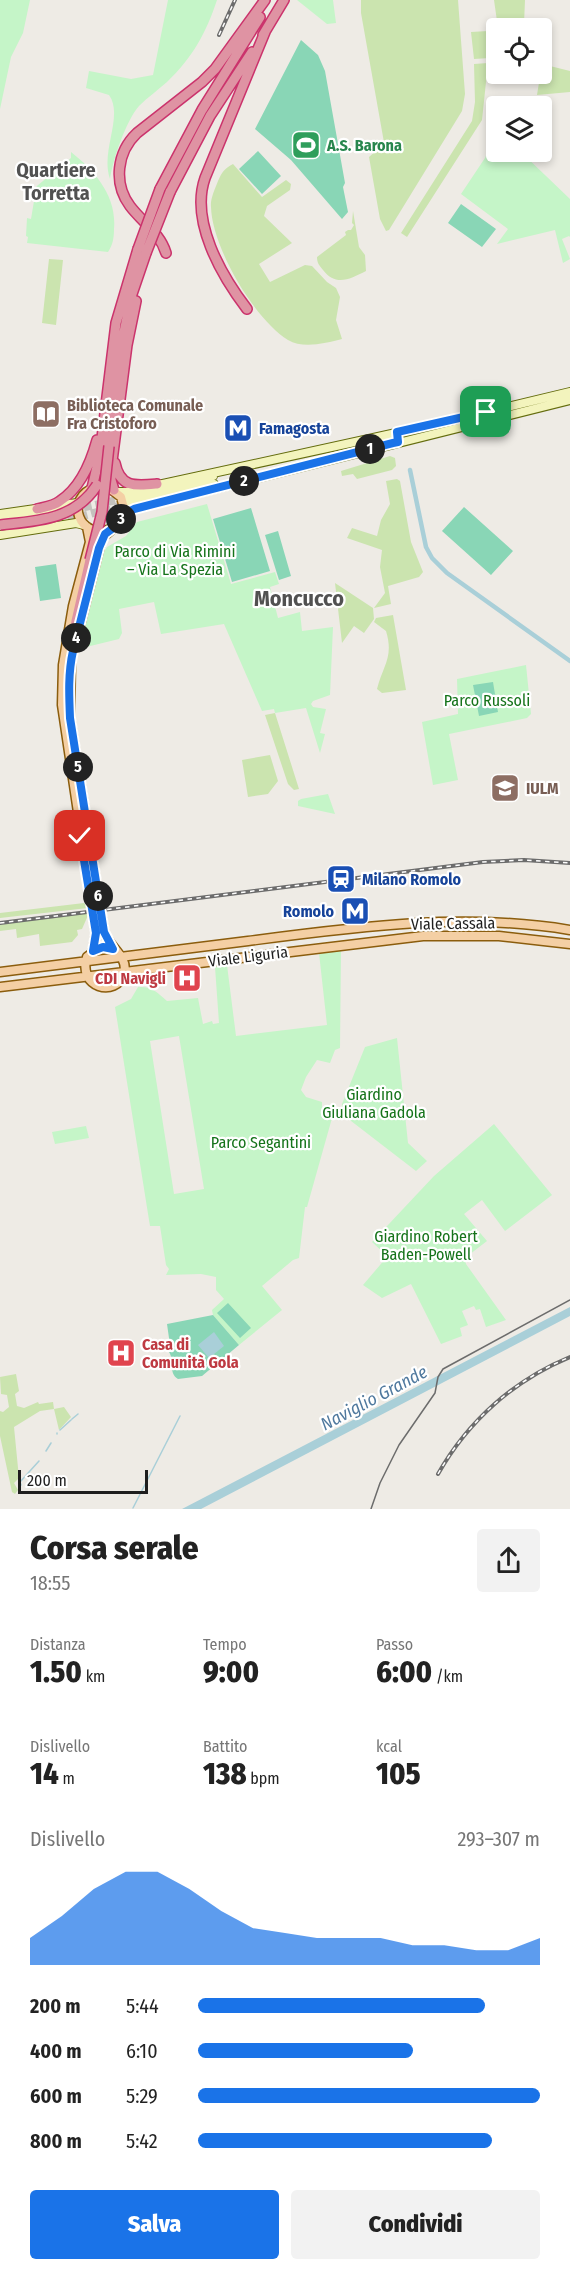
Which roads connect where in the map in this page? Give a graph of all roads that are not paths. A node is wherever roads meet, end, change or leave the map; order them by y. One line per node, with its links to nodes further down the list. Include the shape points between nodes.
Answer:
1 (265, 0): 7 (highway, via 215,69 137,133 121,158 120,179 125,198 160,238)
2 (270, 0): 5 (highway, via 202,110)
3 (284, 0): 4 (highway)
4 (265, 32): 5 (highway); 9 (highway, via 205,178 200,200 208,238 230,285)
5 (165, 190): 6 (highway, bridge)
6 (142, 251): 8 (highway); 10 (highway, via 116,323)
7 (166, 254)
8 (143, 264): 17 (highway); 17 (highway, via 123,332 112,416)
9 (247, 309)
10 (108, 376): 21 (highway, via 100,454); 24 (highway, via 97,438 86,469 63,499)
11 (570, 392): 13 (main road)
12 (570, 400): 15 (main road)
13 (410, 429): 14 (main road); 15 (main road)
14 (397, 432): 16 (main road); 18 (main road)
15 (412, 438): 16 (main road)
16 (398, 442): 19 (main road)
17 (112, 450): 20 (highway, via 118,474 125,482 138,486); 22 (highway); 28 (highway, bridge, via 97,485 77,507 52,518); 34 (highway, bridge)
18 (252, 465): 19 (main road, via 127,501); 20 (main road)
19 (257, 477): 26 (main road, via 134,509)
20 (157, 484): 22 (main road, via 123,493)
21 (92, 488): 22 (main road, via 105,486); 23 (main road)
22 (115, 491): 26 (main road, via 123,505)
23 (79, 502): 24 (main road); 29 (main road, via 79,516)
24 (37, 509): 25 (main road)
25 (0, 513)
26 (121, 519): 30 (main road)
27 (0, 520): 31 (main road, via 67,515)
28 (0, 525)
29 (86, 526): 30 (main road, via 98,532); 32 (main road, via 76,523); 37 (main road, via 90,542 63,665 62,705)
30 (111, 529): 34 (main road, via 103,536 99,548)
31 (0, 533): 32 (main road)
32 (16, 534): 33 (main road)
33 (0, 540)
34 (70, 665): 37 (main road, via 70,718)
35 (336, 930): 36 (main road, Viale Cassala, via 450,921 505,922); 42 (main road, Viale Liguria)
36 (570, 930)
37 (100, 932): 40 (main road); 41 (main road)
38 (354, 944): 39 (main road, Viale Cassala, via 475,935); 45 (main road, Viale Liguria)
39 (570, 944)
40 (113, 949): 41 (main road); 42 (main road)
41 (93, 951): 43 (main road)
42 (122, 957): 43 (main road); 45 (main road)
43 (85, 962): 44 (main road); 46 (main road)
44 (0, 972)
45 (124, 972): 46 (main road, via 117,983 105,987)
46 (87, 976): 47 (main road)
47 (0, 987)

